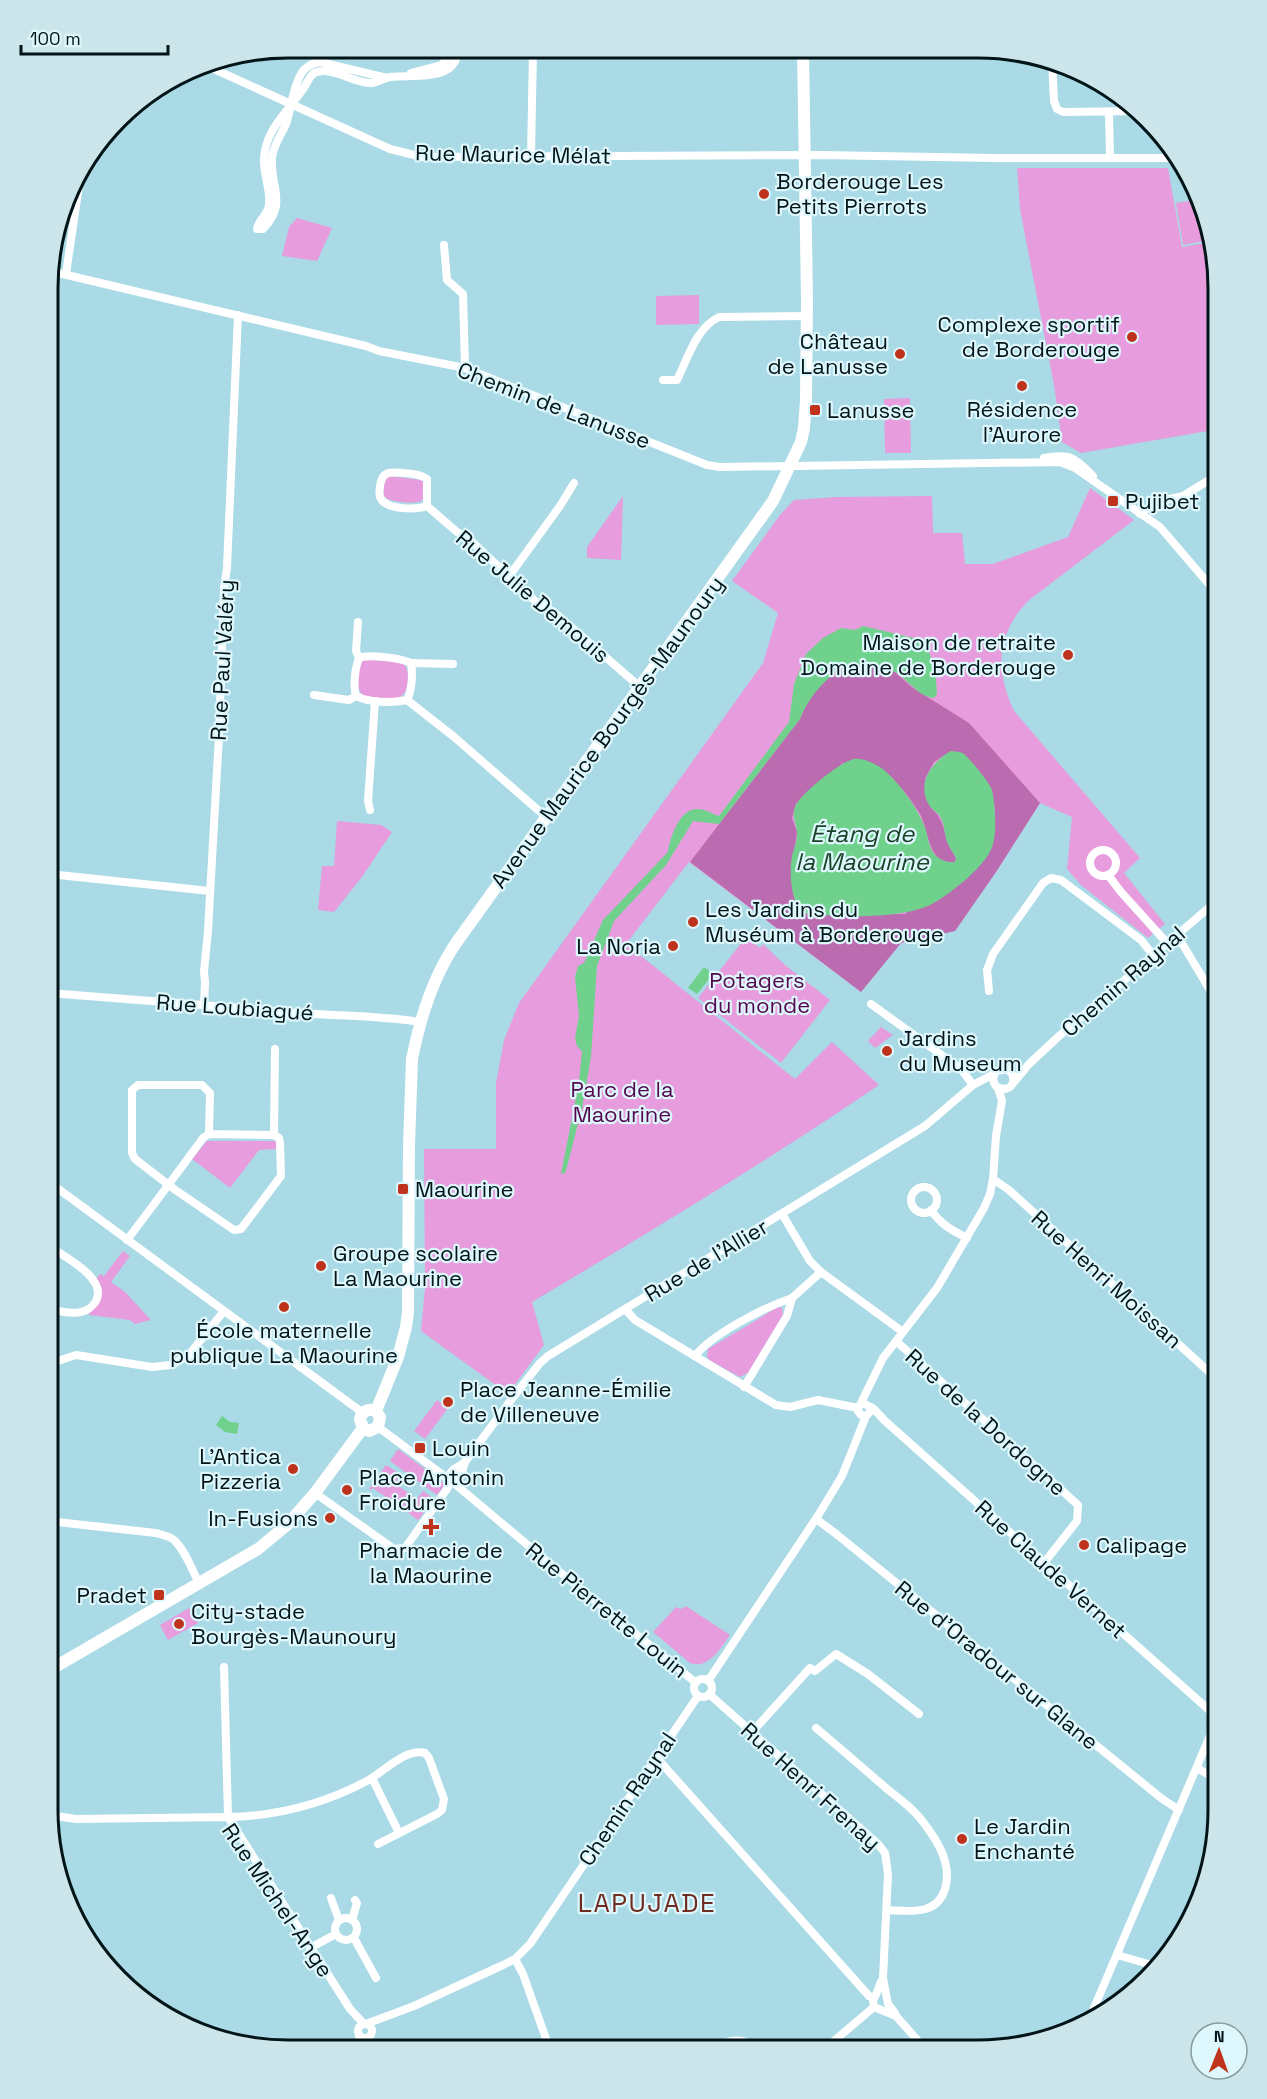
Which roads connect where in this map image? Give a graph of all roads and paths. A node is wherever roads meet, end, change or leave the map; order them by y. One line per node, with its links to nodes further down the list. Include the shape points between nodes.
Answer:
1 (448, 58): 7 (street, via 441,65)
2 (457, 58): 7 (street, via 443,73)
3 (533, 58): 13 (street)
4 (803, 58): 12 (street, Avenue Maurice Bourgès-Maunoury)
5 (217, 70): 8 (street, Rue Maurice Mélat)
6 (1053, 71): 10 (street, via 1057,109)
7 (402, 76): 8 (street, via 372,83 317,71)
8 (291, 105): 11 (street, via 277,120); 13 (street, Rue Maurice Mélat, via 410,155)
9 (1125, 111): 10 (street)
10 (1109, 112): 14 (street)
11 (272, 144): 11 (street, via 264,162 269,203 266,215 256,226 260,230 270,221 278,203)
12 (803, 155): 13 (street, Rue Maurice Mélat); 14 (street, Rue Maurice Mélat); 21 (street, Avenue Maurice Bourgès-Maunoury)
13 (531, 158)
14 (1110, 158): 15 (street, Rue Maurice Mélat)
15 (1168, 158)
16 (77, 197): 19 (street)
17 (444, 245): 22 (street, via 447,280 463,294)
18 (59, 273): 19 (street, Chemin de Lanusse)
19 (66, 274): 20 (street, Chemin de Lanusse)
20 (238, 315): 22 (street, Chemin de Lanusse); 44 (street, Rue Paul Valéry)
21 (807, 316): 23 (street, via 719,317 700,333 677,380); 24 (street, Avenue Maurice Bourgès-Maunoury, via 804,428)
22 (465, 368): 24 (street, Chemin de Lanusse, via 707,465)
23 (663, 380)
24 (791, 464): 28 (street, Chemin de Lanusse, via 1029,461 1068,456); 35 (street, Avenue Maurice Bourgès-Maunoury, via 773,501)
25 (1208, 481): 28 (street, via 1183,496 1156,502)
26 (574, 483): 29 (street)
27 (427, 506): 27 (street, via 427,479 421,475 392,472 381,477 379,496 388,505); 29 (street, Rue Julie Demouis)
28 (1140, 514): 30 (street, Chemin de Lanusse, via 1160,527)
29 (510, 575): 35 (street, Rue Julie Demouis, via 536,602 554,612)
30 (1208, 583)
31 (358, 622): 32 (street)
32 (359, 658): 33 (street); 37 (street)
33 (411, 663): 34 (street); 38 (street)
34 (453, 664)
35 (640, 687): 41 (street, Avenue Maurice Bourgès-Maunoury)
36 (314, 695): 37 (street, via 349,700)
37 (356, 696): 39 (street)
38 (407, 700): 39 (street); 41 (street)
39 (375, 701): 40 (street)
40 (370, 810)
41 (546, 817): 54 (street, Avenue Maurice Bourgès-Maunoury, via 451,951)
42 (58, 875): 44 (street)
43 (1108, 875): 47 (street)
44 (210, 891): 53 (street, Rue Paul Valéry)
45 (1208, 908): 46 (street, Chemin Raynal)
46 (1177, 935): 47 (street, Chemin Raynal); 49 (street)
47 (1167, 943): 48 (street, Chemin Raynal)
48 (1154, 955): 50 (street, via 1141,940 1061,880 1051,878 993,954 987,970); 56 (street, Chemin Raynal)
49 (1208, 987)
50 (989, 991)
51 (58, 994): 53 (street, Rue Loubiagué)
52 (871, 1004): 60 (street, via 961,1069)
53 (204, 1005): 54 (street, Rue Loubiagué)
54 (420, 1022): 85 (street, Avenue Maurice Bourgès-Maunoury, via 410,1082 408,1312 398,1357)
55 (275, 1049): 64 (street)
56 (1029, 1064): 57 (street, Chemin Raynal); 59 (street, Chemin Raynal)
57 (1009, 1071): 58 (street, via 1000,1069); 59 (street)
58 (994, 1074): 60 (street, Rue de l'Allier); 61 (street)
59 (1012, 1084): 61 (street, via 1006,1089); 62 (street, Chemin Raynal)
60 (973, 1085): 61 (street); 69 (street, Rue de l'Allier, via 925,1126)
61 (997, 1087): 62 (street, Chemin Raynal)
62 (1001, 1111): 65 (street, Chemin Raynal)
63 (209, 1134): 64 (street); 66 (street); 66 (street, via 210,1093 202,1085 138,1085 132,1090 132,1154)
64 (276, 1136): 66 (street, via 280,1143 280,1176 241,1229 234,1230)
65 (993, 1179): 70 (street, Chemin Raynal, via 987,1202); 82 (street, Rue Henri Moissan)
66 (169, 1184): 71 (street)
67 (58, 1189): 71 (street)
68 (931, 1210): 70 (street, via 951,1230)
69 (782, 1214): 73 (street); 75 (street, Rue de l'Allier)
70 (967, 1238): 78 (street, Chemin Raynal, via 937,1288)
71 (127, 1240): 77 (street)
72 (58, 1252): 76 (street, via 91,1276 98,1293 94,1303 82,1312)
73 (821, 1272): 74 (street); 78 (street)
74 (792, 1298): 80 (street, via 773,1304 707,1343); 83 (street, via 787,1316)
75 (625, 1309): 80 (street, Rue Claude Vernet, via 635,1320); 89 (street, Rue de l'Allier, via 540,1363)
76 (58, 1311)
77 (224, 1311): 81 (street, via 188,1356 171,1365 152,1367 76,1355); 86 (street)
78 (903, 1332): 79 (street, Chemin Raynal)
79 (896, 1341): 84 (street, Chemin Raynal, via 870,1385); 93 (street, Rue de la Dordogne, via 1078,1505 1077,1521)
80 (696, 1356): 83 (street, Rue Claude Vernet)
81 (58, 1361)
82 (1208, 1372)
83 (744, 1387): 84 (street, Rue Claude Vernet, via 783,1407 818,1400)
84 (865, 1409): 91 (street, Chemin Raynal, via 842,1476); 93 (street, Rue Claude Vernet, via 884,1420)
85 (376, 1411): 86 (street); 87 (street, via 381,1420)
86 (363, 1413): 88 (street)
87 (378, 1427): 88 (street); 89 (street, Rue Pierrette Louin)
88 (363, 1428): 90 (street)
89 (451, 1481): 90 (street, via 405,1548 400,1549 394,1549); 98 (street, Rue Pierrette Louin)
90 (315, 1493): 94 (street, via 287,1525 258,1549)
91 (816, 1519): 97 (street, Chemin Raynal); 110 (street, Rue d'Oradour sur Glane)
92 (58, 1522): 94 (street, via 156,1533 174,1540)
93 (1044, 1563): 101 (street, Rue Claude Vernet)
94 (199, 1583): 95 (street)
95 (58, 1665)
96 (224, 1667): 112 (street)
97 (708, 1681): 98 (street); 99 (street)
98 (696, 1682): 100 (street, via 693,1687)
99 (710, 1694): 100 (street); 104 (street, Rue Henri Frenay)
100 (698, 1696): 106 (street, Chemin Raynal)
101 (1208, 1708)
102 (919, 1714): 104 (street, via 836,1654 815,1671 810,1668)
103 (816, 1728): 117 (street, via 925,1824 943,1856 947,1884 937,1903 920,1911)
104 (753, 1731): 117 (street, Rue Henri Frenay, via 885,1853)
105 (1208, 1741): 107 (street)
106 (656, 1757): 124 (street, Chemin Raynal, via 530,1944); 127 (street)
107 (1197, 1768): 108 (street); 110 (street)
108 (1208, 1774)
109 (372, 1778): 112 (street, via 317,1803); 113 (street); 113 (street, via 413,1752 425,1753 429,1758 444,1799 442,1810)
110 (1179, 1810): 123 (street)
111 (58, 1816): 112 (street, Rue Michel-Ange)
112 (228, 1817): 122 (street, Rue Michel-Ange)
113 (399, 1833): 114 (street)
114 (378, 1844)
115 (331, 1898): 118 (street)
116 (355, 1900): 119 (street)
117 (887, 1910): 127 (street, Rue Henri Frenay)
118 (339, 1920): 119 (street); 120 (street)
119 (351, 1920): 121 (street, via 357,1928)
120 (336, 1934): 121 (street, via 346,1941); 122 (street)
121 (354, 1938): 126 (street)
122 (310, 1948): 129 (street, Rue Michel-Ange)
123 (1117, 1955): 125 (street); 128 (street)
124 (515, 1959): 129 (street, Chemin Raynal); 132 (street)
125 (1149, 1964)
126 (376, 1978)
127 (879, 2002): 133 (street); 134 (street)
128 (1093, 2010)
129 (364, 2030): 130 (street); 131 (street)
130 (362, 2040)
131 (365, 2040)
132 (546, 2040)
133 (834, 2040)
134 (917, 2040)

